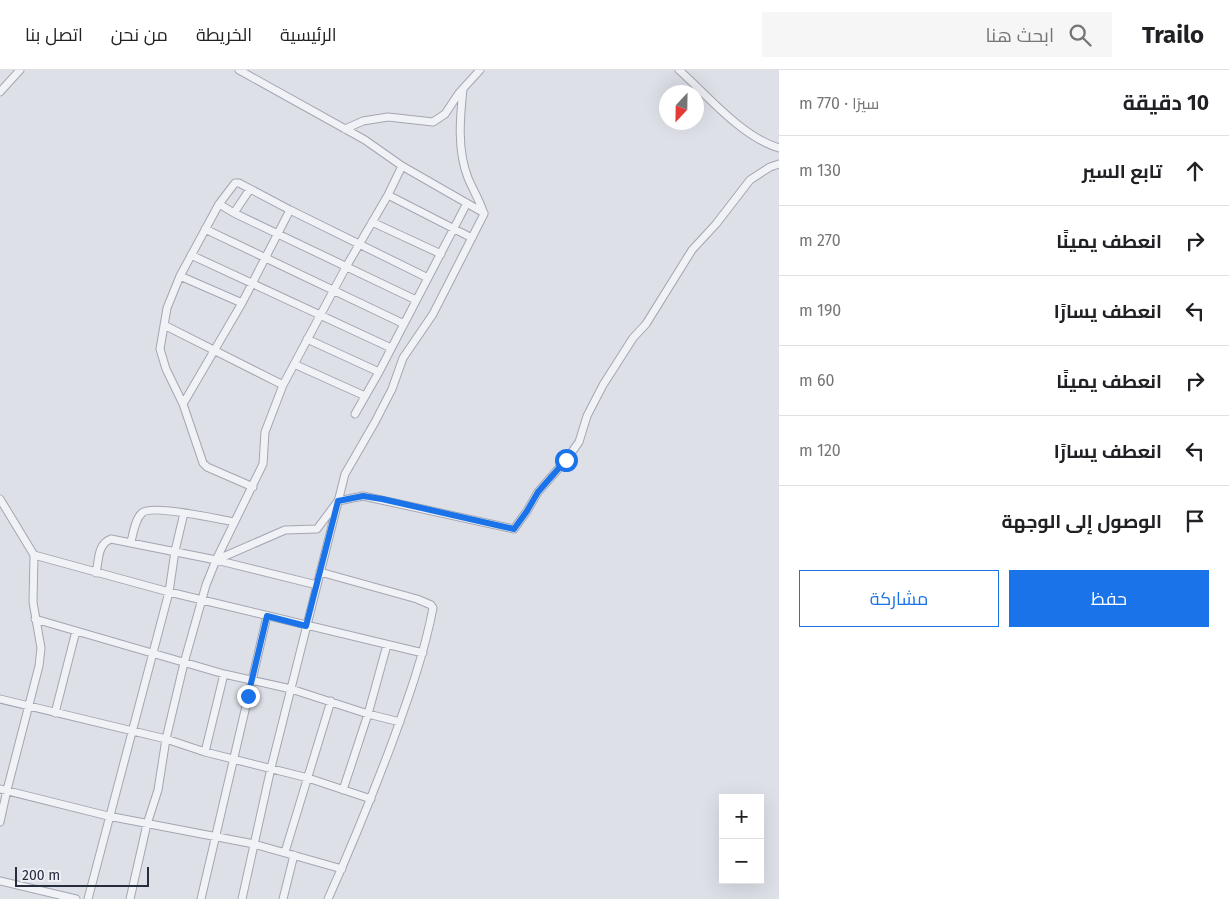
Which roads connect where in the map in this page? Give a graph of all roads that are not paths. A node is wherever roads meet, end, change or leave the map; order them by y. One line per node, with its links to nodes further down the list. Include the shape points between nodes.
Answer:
1 (20, 70): 6 (street)
2 (239, 70): 7 (street)
3 (480, 70): 5 (street)
4 (679, 70): 8 (street, via 742,128 758,140)
5 (463, 89): 7 (street, via 445,114 433,122 388,117 363,121); 17 (street, via 461,146 468,177)
6 (0, 92)
7 (345, 129): 10 (street)
8 (779, 148)
9 (779, 164): 48 (street, via 750,180 692,250 604,385 587,416 579,442 538,492 514,529 382,499 363,496)
10 (402, 166): 12 (street); 13 (street)
11 (250, 188): 14 (street, via 235,183); 15 (street); 16 (street)
12 (388, 195): 18 (street); 20 (street)
13 (467, 203): 17 (street); 20 (street)
14 (219, 204): 16 (street); 19 (street)
15 (290, 210): 21 (street); 23 (street)
16 (234, 213): 21 (street)
17 (484, 214): 22 (street)
18 (372, 222): 23 (street); 24 (street)
19 (205, 229): 25 (street); 26 (street)
20 (453, 230): 22 (street); 24 (street)
21 (279, 234): 26 (street); 27 (street)
22 (472, 238): 48 (street, via 433,314 403,358 388,397 345,474)
23 (360, 244): 27 (street); 29 (street)
24 (440, 254): 29 (street)
25 (191, 255): 28 (street); 30 (street)
26 (266, 258): 30 (street); 31 (street)
27 (346, 267): 31 (street); 32 (street)
28 (180, 276): 33 (street); 36 (street)
29 (428, 278): 32 (street)
30 (252, 284): 33 (street); 34 (street)
31 (333, 290): 34 (street); 35 (street)
32 (416, 300): 35 (street)
33 (242, 303): 39 (street)
34 (320, 314): 37 (street); 38 (street)
35 (404, 324): 38 (street)
36 (164, 325): 39 (street); 44 (street, via 160,348 166,369)
37 (307, 339): 40 (street); 41 (street)
38 (391, 348): 41 (street)
39 (215, 350): 42 (street); 44 (street)
40 (294, 364): 42 (street); 43 (street)
41 (379, 372): 43 (street)
42 (283, 384): 46 (street, via 266,432 263,464)
43 (365, 396): 45 (street)
44 (184, 404): 46 (street, via 203,463)
45 (356, 414)
46 (253, 487): 50 (street)
47 (0, 499): 53 (street)
48 (338, 501): 54 (street, via 317,529 285,530); 55 (street)
49 (184, 513): 50 (street); 51 (street, via 142,512); 52 (street)
50 (234, 522): 54 (street)
51 (131, 542): 52 (street); 56 (street, via 105,541)
52 (174, 552): 54 (street); 58 (street)
53 (34, 555): 56 (street); 61 (street)
54 (216, 560): 57 (street); 59 (street)
55 (320, 572): 57 (street); 65 (street, via 431,605)
56 (96, 573): 58 (street)
57 (317, 585): 62 (street)
58 (169, 592): 59 (street); 66 (street)
59 (201, 600): 60 (street); 67 (street)
60 (267, 616): 62 (street); 69 (street)
61 (35, 619): 63 (street); 73 (street, via 41,648)
62 (306, 626): 64 (street); 70 (street)
63 (76, 631): 66 (street); 74 (street)
64 (387, 645): 65 (street); 75 (street)
65 (423, 653): 76 (street)
66 (153, 654): 67 (street); 77 (street)
67 (184, 663): 68 (street); 78 (street)
68 (224, 674): 69 (street); 79 (street)
69 (251, 680): 70 (street); 80 (street)
70 (292, 689): 72 (street); 81 (street)
71 (0, 699): 73 (street)
72 (331, 701): 75 (street); 82 (street)
73 (29, 706): 74 (street); 83 (street)
74 (55, 713): 77 (street)
75 (368, 714): 76 (street); 84 (street)
76 (400, 722): 85 (street)
77 (132, 731): 78 (street); 86 (street)
78 (166, 739): 79 (street); 88 (street, via 158,790)
79 (205, 752): 80 (street)
80 (234, 759): 81 (street); 89 (street)
81 (271, 768): 82 (street); 90 (street)
82 (308, 778): 84 (street); 91 (street)
83 (3, 790): 86 (street); 87 (street)
84 (343, 790): 85 (street)
85 (371, 799): 93 (street)
86 (108, 816): 88 (street); 96 (street)
87 (0, 822)
88 (147, 824): 89 (street); 97 (street)
89 (216, 836): 90 (street); 98 (street)
90 (254, 844): 91 (street); 99 (street)
91 (285, 852): 92 (street)
92 (294, 855): 93 (street); 100 (street)
93 (342, 868): 101 (street)
94 (0, 881): 95 (street)
95 (76, 899)
96 (88, 899)
97 (130, 899)
98 (201, 899)
99 (242, 899)
100 (283, 899)
101 (328, 899)

